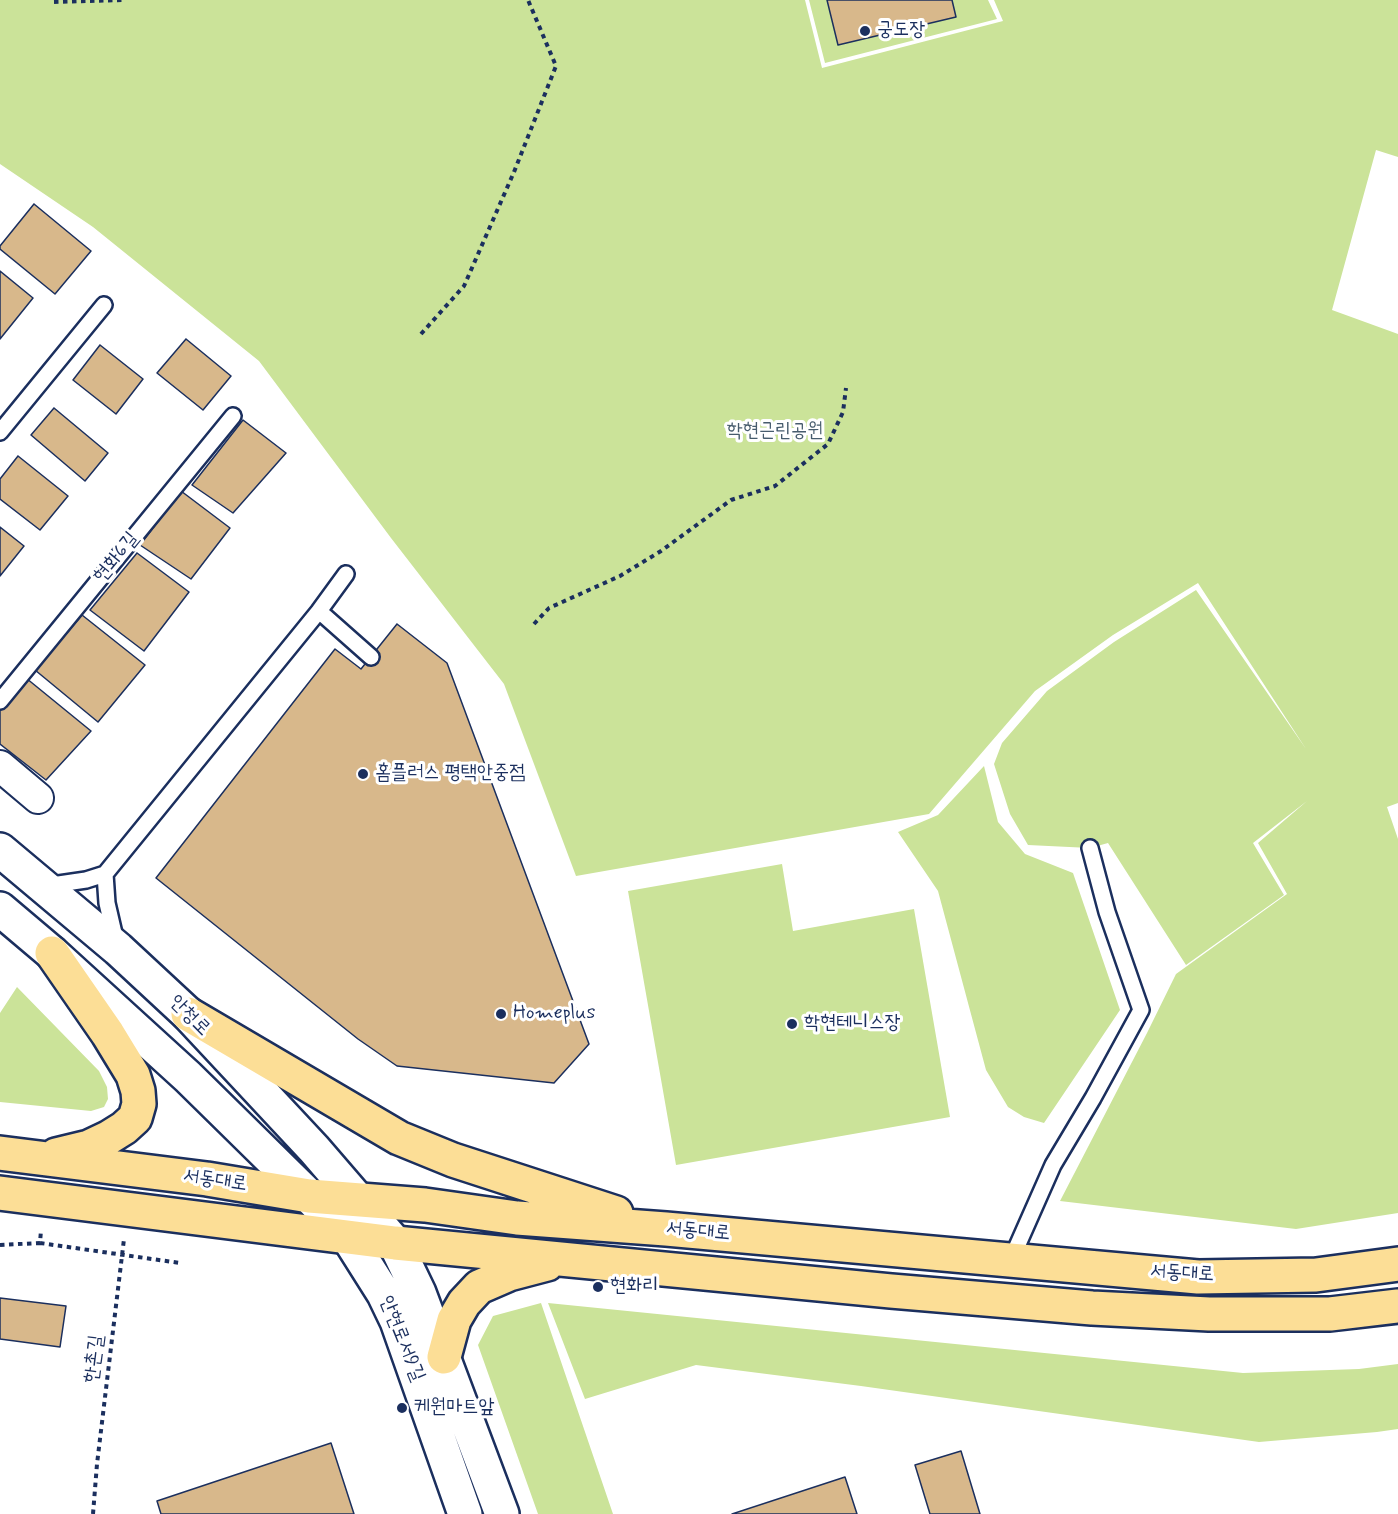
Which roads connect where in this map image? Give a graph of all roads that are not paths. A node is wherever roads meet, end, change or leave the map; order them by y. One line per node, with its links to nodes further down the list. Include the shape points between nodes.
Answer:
1 (104, 305): 3 (lane)
2 (233, 416): 7 (lane, 현화6길)
3 (0, 432)
4 (346, 574): 5 (lane)
5 (319, 611): 6 (lane); 12 (lane)
6 (371, 657)
7 (0, 700)
8 (0, 766): 9 (street)
9 (38, 798)
10 (1090, 848): 27 (lane, via 1107,912 1141,1010 1053,1165)
11 (0, 850): 13 (street, 안청로)
12 (105, 874): 13 (lane); 15 (lane)
13 (42, 886): 15 (street, 안청로)
14 (0, 909): 16 (street)
15 (118, 949): 17 (street, 안청로)
16 (52, 953): 19 (main road, via 133,1075 139,1104 135,1118 108,1138); 21 (street, via 188,1077)
17 (188, 1014): 22 (street, 안청로); 23 (main road, via 399,1138 453,1160)
18 (0, 1154): 19 (main road, 서동대로)
19 (40, 1159): 21 (main road, 서동대로)
20 (0, 1193): 24 (main road, 서동대로)
21 (309, 1196): 22 (main road, 서동대로); 24 (street)
22 (360, 1200): 23 (main road, 서동대로, via 517,1218); 24 (street); 25 (street, 안청로)
23 (666, 1229): 27 (main road, 서동대로)
24 (348, 1237): 25 (main road, 서동대로); 31 (street, 안현로서9길, via 397,1321)
25 (395, 1243): 26 (main road, 서동대로); 30 (street, 안청로)
26 (564, 1259): 29 (main road, 서동대로, via 1092,1308 1209,1314 1330,1314); 30 (main road, via 479,1287 454,1320)
27 (1011, 1260): 28 (main road, 서동대로, via 1198,1276 1316,1275)
28 (1398, 1264)
29 (1398, 1306)
30 (444, 1357): 32 (street, 안청로)
31 (465, 1514)
32 (502, 1514)

